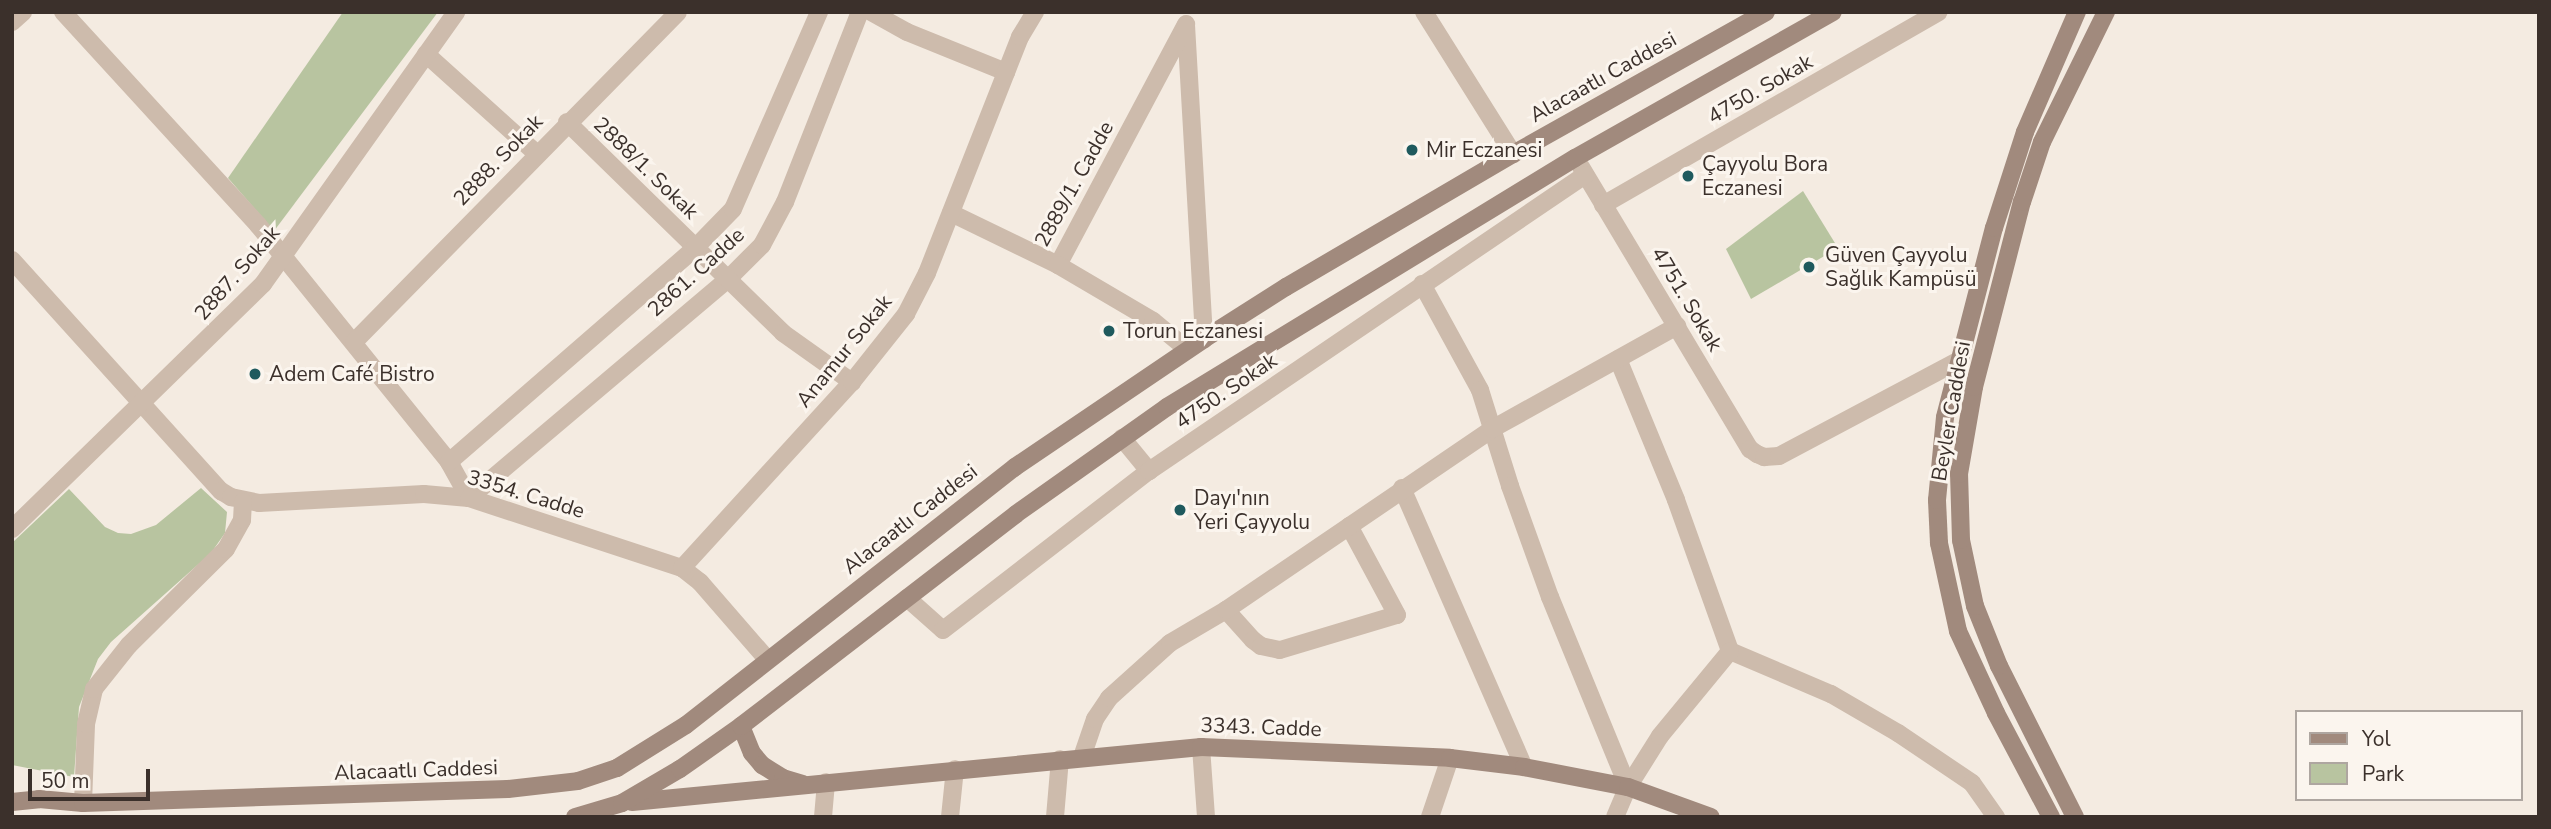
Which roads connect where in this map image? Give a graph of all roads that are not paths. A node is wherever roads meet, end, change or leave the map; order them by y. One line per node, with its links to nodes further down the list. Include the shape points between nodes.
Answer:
1 (23, 12): 16 (street)
2 (63, 12): 27 (street, via 258,225)
3 (456, 12): 17 (street, 2887. Sokak)
4 (678, 12): 19 (street, 2888. Sokak)
5 (820, 12): 26 (street, 2861. Cadde, via 733,209)
6 (860, 12): 30 (street, 2861. Cadde, via 776,224)
7 (870, 12): 18 (street)
8 (1035, 12): 18 (street, Anamur Sokak)
9 (1424, 12): 21 (street)
10 (1766, 12): 21 (main road, Alacaatlı Caddesi)
11 (1833, 12): 22 (main road)
12 (1939, 12): 24 (street, 4750. Sokak)
13 (2077, 12): 37 (main road, Beyler Caddesi, via 2014,162)
14 (2106, 12): 77 (main road, Beyler Caddesi, via 2042,142 2022,202 1974,387 1959,474 1961,540 1975,606 2009,686)
15 (1186, 18): 29 (street, 2889/1. Cadde); 33 (street)
16 (12, 22)
17 (426, 54): 20 (street); 27 (street, 2887. Sokak)
18 (1006, 72): 25 (street, Anamur Sokak)
19 (567, 122): 20 (street, 2888. Sokak); 26 (street, 2888/1. Sokak)
20 (537, 153): 34 (street, 2888. Sokak)
21 (1513, 154): 33 (main road, Alacaatlı Caddesi)
22 (1575, 158): 23 (street, 4751. Sokak); 41 (main road)
23 (1585, 175): 24 (street, 4751. Sokak); 31 (street, 4750. Sokak)
24 (1603, 205): 32 (street, 4751. Sokak)
25 (951, 213): 29 (street, 2889/1. Cadde); 38 (street, Anamur Sokak, via 906,314)
26 (695, 248): 30 (street, 2888/1. Sokak); 42 (street, 2861. Cadde)
27 (283, 259): 34 (street); 39 (street, 2887. Sokak, via 242,308)
28 (12, 260): 39 (street)
29 (1058, 265): 35 (street, via 1153,321)
30 (728, 279): 38 (street, 2888/1. Sokak, via 792,340); 45 (street, 2861. Cadde)
31 (1422, 284): 40 (street, via 1480,390); 43 (street, 4750. Sokak)
32 (1677, 326): 36 (street); 37 (street, 4751. Sokak, via 1750,449 1764,457 1779,456)
33 (1204, 339): 35 (main road, Alacaatlı Caddesi)
34 (354, 342): 42 (street)
35 (1188, 350): 53 (main road, Alacaatlı Caddesi, via 997,481)
36 (1618, 359): 40 (street); 52 (street, via 1676,500)
37 (1958, 361): 76 (main road, Beyler Caddesi, via 1939,458 1939,543 1946,587 1976,673)
38 (852, 382): 49 (street, Anamur Sokak)
39 (143, 404): 46 (street, via 221,491); 48 (street, 2887. Sokak)
40 (1492, 429): 44 (street); 63 (street, via 1550,597)
41 (1122, 438): 43 (street); 50 (main road)
42 (449, 462): 45 (street)
43 (1150, 471): 50 (street, 4750. Sokak, via 943,631)
44 (1402, 488): 47 (street); 59 (street)
45 (469, 498): 46 (street, 3354. Cadde, via 424,494); 49 (street, 3354. Cadde)
46 (243, 502): 64 (street, via 242,520 226,549 129,645 94,690 86,724)
47 (1349, 526): 51 (street); 51 (street, via 1397,615 1280,650 1261,646)
48 (12, 529)
49 (682, 568): 53 (street, 3354. Cadde)
50 (907, 598): 54 (main road)
51 (1226, 610): 56 (street, via 1170,643 1109,698 1095,719)
52 (1730, 651): 63 (street, via 1677,713); 75 (street, via 1831,694 1929,752 1972,783)
53 (767, 659): 64 (main road, Alacaatlı Caddesi, via 652,749 579,781 485,790)
54 (741, 726): 62 (main road, 3343. Cadde, via 762,765); 65 (main road)
55 (1200, 747): 56 (main road, 3343. Cadde); 57 (main road, 3343. Cadde); 71 (street)
56 (1082, 757): 58 (main road, 3343. Cadde)
57 (1450, 758): 59 (main road, 3343. Cadde); 72 (street)
58 (1060, 759): 60 (main road, 3343. Cadde); 70 (street)
59 (1524, 767): 63 (main road, 3343. Cadde)
60 (955, 769): 61 (main road, 3343. Cadde); 69 (street)
61 (826, 782): 62 (main road, 3343. Cadde); 68 (street)
62 (803, 784): 65 (main road, 3343. Cadde)
63 (1628, 786): 73 (street); 74 (main road, 3343. Cadde)
64 (83, 803): 66 (main road, Alacaatlı Caddesi, via 39,799)
65 (622, 803): 67 (main road)
66 (15, 805)
67 (575, 817)
68 (822, 817)
69 (950, 817)
70 (1055, 817)
71 (1206, 817)
72 (1430, 817)
73 (1615, 817)
74 (1711, 817)
75 (1996, 817)
76 (2050, 817)
77 (2075, 817)

